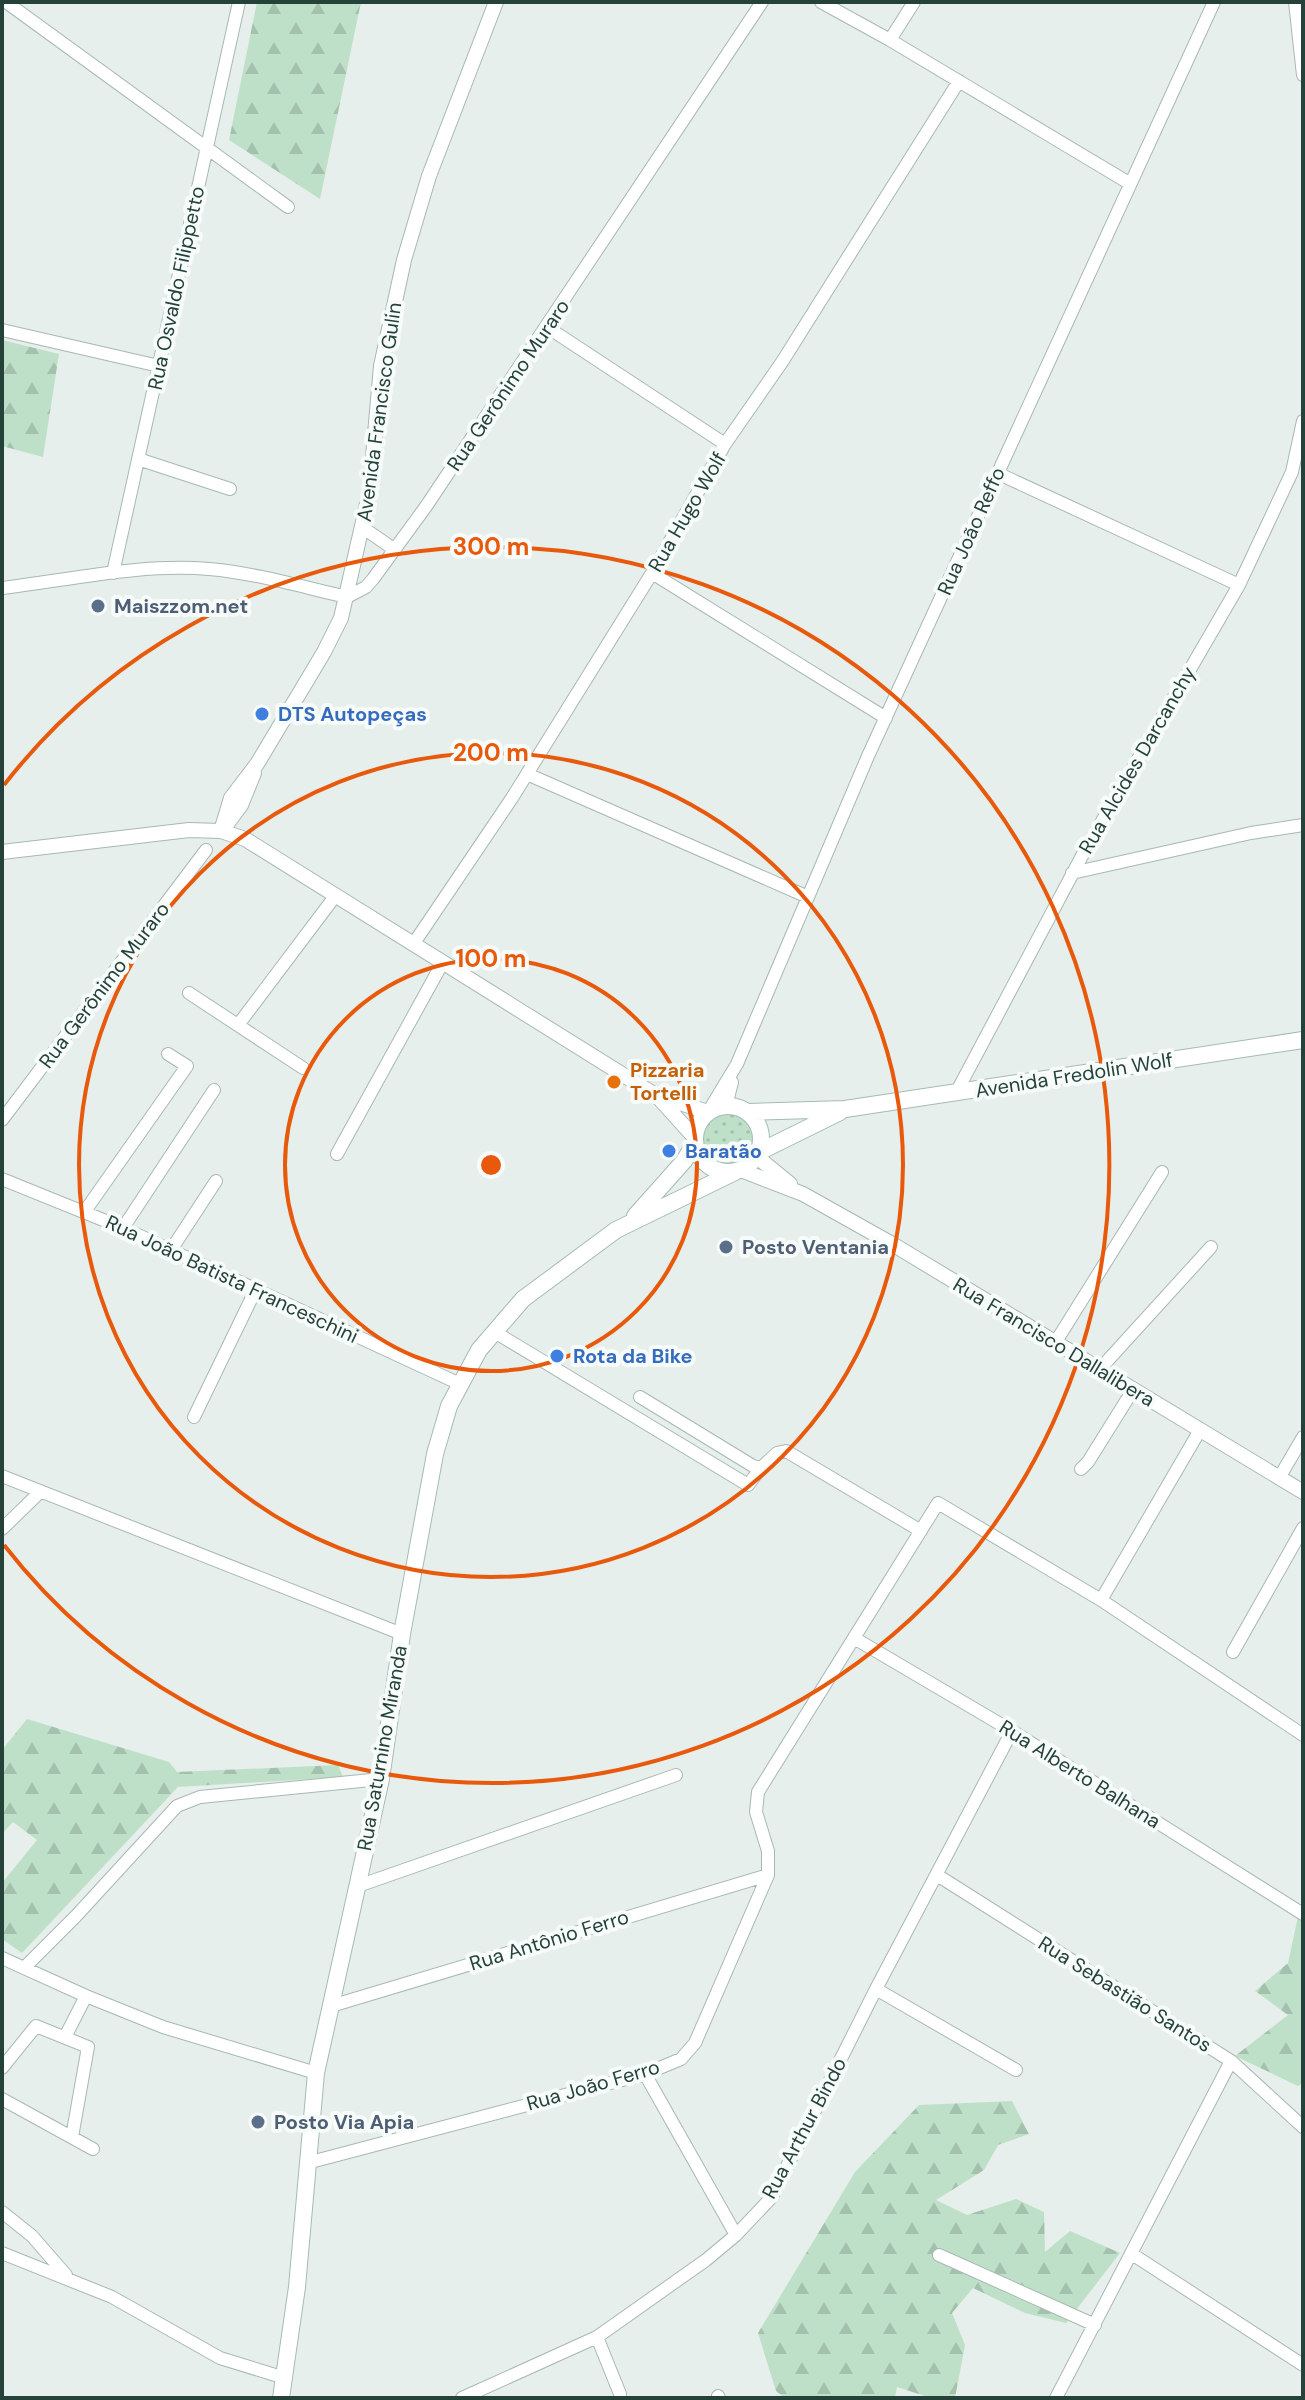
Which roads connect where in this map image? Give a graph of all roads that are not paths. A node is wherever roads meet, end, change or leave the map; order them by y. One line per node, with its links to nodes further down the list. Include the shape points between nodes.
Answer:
1 (6, 2): 12 (street)
2 (239, 2): 12 (street, Rua Osvaldo Filippetto)
3 (496, 2): 23 (street, Avenida Francisco Gulin, via 429,176 404,260 381,366 373,473)
4 (762, 2): 15 (street, Rua Gerônimo Muraro)
5 (821, 2): 9 (street)
6 (914, 2): 9 (street)
7 (1214, 2): 13 (street, Rua João Reffo)
8 (1295, 2): 10 (street)
9 (890, 40): 11 (street)
10 (1303, 75)
11 (959, 81): 13 (street); 19 (street, Rua Hugo Wolf)
12 (207, 147): 14 (street); 17 (street, Rua Osvaldo Filippetto)
13 (1129, 183): 21 (street, Rua João Reffo)
14 (288, 207)
15 (547, 327): 19 (street); 24 (street, Rua Gerônimo Muraro)
16 (2, 330): 17 (street)
17 (159, 366): 20 (street, Rua Osvaldo Filippetto)
18 (1303, 421): 27 (street, Rua Alcides Darcanchy, via 1292,472)
19 (725, 444): 26 (street, Rua Hugo Wolf)
20 (138, 459): 22 (street); 25 (street, Rua Osvaldo Filippetto)
21 (997, 473): 27 (street); 30 (street, Rua João Reffo)
22 (230, 489)
23 (362, 527): 24 (street); 29 (street, Avenida Francisco Gulin)
24 (395, 550): 29 (street, Rua Gerônimo Muraro, via 366,587)
25 (113, 573): 28 (street); 29 (street, via 208,569)
26 (652, 573): 30 (street); 31 (street, Rua Hugo Wolf)
27 (1239, 585): 36 (street, Rua Alcides Darcanchy)
28 (2, 588)
29 (347, 597): 33 (street, via 324,652 257,764 241,805)
30 (886, 718): 38 (street, Rua João Reffo)
31 (527, 774): 38 (street); 39 (street, Rua Hugo Wolf)
32 (1303, 825): 36 (street)
33 (221, 831): 35 (street, via 189,830); 37 (street, via 256,844)
34 (206, 850): 54 (street, Rua Gerônimo Muraro)
35 (2, 852)
36 (1072, 873): 48 (street, Rua Alcides Darcanchy)
37 (336, 895): 39 (street); 42 (street)
38 (808, 897): 45 (street, Rua João Reffo)
39 (414, 943): 40 (street)
40 (443, 962): 49 (street); 56 (street)
41 (189, 993): 42 (street)
42 (238, 1025): 46 (street)
43 (1303, 1040): 48 (main road, Avenida Fredolin Wolf)
44 (168, 1054): 63 (street, via 187,1066)
45 (737, 1064): 50 (street, Rua João Reffo); 52 (street, Rua João Reffo)
46 (303, 1068)
47 (214, 1090): 65 (street)
48 (956, 1093): 51 (main road, Avenida Fredolin Wolf)
49 (657, 1096): 52 (street); 55 (street)
50 (726, 1106): 52 (main road); 53 (main road)
51 (845, 1109): 53 (main road, Avenida Fredolin Wolf); 57 (main road, Avenida Fredolin Wolf)
52 (708, 1112): 55 (main road, via 696,1127)
53 (747, 1112): 57 (main road, via 760,1130)
54 (2, 1120)
55 (694, 1140): 58 (main road, via 704,1163); 64 (main road, Rua Saturnino Miranda, via 684,1161)
56 (337, 1154)
57 (758, 1154): 58 (main road); 62 (street, Rua Francisco Dallalibera)
58 (738, 1171): 62 (street, Rua Francisco Dallalibera); 64 (main road, Rua Saturnino Miranda)
59 (1162, 1172): 70 (street)
60 (2, 1179): 63 (street, Rua João Batista Franceschini)
61 (216, 1181): 67 (street)
62 (803, 1194): 70 (street, Rua Francisco Dallalibera)
63 (85, 1211): 65 (street, Rua João Batista Franceschini)
64 (629, 1222): 69 (main road, Rua Saturnino Miranda, via 523,1299)
65 (123, 1228): 67 (street, Rua João Batista Franceschini)
66 (1211, 1247): 71 (street)
67 (171, 1250): 68 (street, Rua João Batista Franceschini)
68 (256, 1289): 72 (street, Rua João Batista Franceschini); 75 (street)
69 (493, 1331): 72 (main road, Rua Saturnino Miranda); 78 (street, via 748,1485)
70 (1055, 1343): 71 (street, Rua Francisco Dallalibera)
71 (1099, 1370): 73 (street, Rua Francisco Dallalibera)
72 (460, 1384): 88 (main road, Rua Saturnino Miranda, via 442,1425)
73 (1133, 1390): 76 (street, Rua Francisco Dallalibera); 79 (street)
74 (640, 1397): 78 (street)
75 (194, 1417)
76 (1200, 1430): 81 (street, Rua Francisco Dallalibera); 87 (street)
77 (1303, 1437): 81 (street)
78 (761, 1468): 86 (street, via 786,1451)
79 (1081, 1469)
80 (2, 1476): 83 (street)
81 (1279, 1478): 82 (street, Rua Francisco Dallalibera)
82 (1303, 1492)
83 (39, 1493): 85 (street); 88 (street)
84 (1303, 1528): 90 (street)
85 (2, 1529)
86 (921, 1531): 87 (street, via 938,1503); 89 (street)
87 (1101, 1600): 92 (street)
88 (402, 1634): 94 (main road, Rua Saturnino Miranda)
89 (854, 1638): 91 (street, Rua Alberto Balhana); 95 (street, via 758,1792 756,1812 768,1851)
90 (1233, 1652)
91 (1012, 1731): 96 (street, Rua Arthur Bindo); 98 (street, Rua Alberto Balhana)
92 (1303, 1735)
93 (676, 1775): 97 (street)
94 (381, 1779): 97 (main road, Rua Saturnino Miranda); 100 (street, via 200,1797 177,1806)
95 (768, 1875): 103 (street, Rua Antônio Ferro); 109 (street, Rua João Ferro, via 695,2043 681,2059)
96 (937, 1875): 101 (street, Rua Arthur Bindo); 105 (street, Rua Sebastião Santos)
97 (358, 1886): 103 (main road, Rua Saturnino Miranda)
98 (1303, 1914)
99 (2, 1958): 100 (street)
100 (24, 1968): 102 (street)
101 (876, 1989): 107 (street); 116 (street, Rua Arthur Bindo, via 771,2198)
102 (86, 1996): 104 (street); 108 (street, via 163,2027)
103 (331, 2006): 108 (main road, Rua Saturnino Miranda)
104 (65, 2037): 106 (street, via 36,2026); 112 (street, via 88,2047)
105 (1231, 2061): 111 (street, Rua Sebastião Santos); 118 (street)
106 (2, 2068)
107 (1016, 2070)
108 (316, 2073): 114 (main road, Rua Saturnino Miranda)
109 (645, 2074): 114 (street, Rua João Ferro); 116 (street)
110 (2, 2099): 112 (street)
111 (1303, 2127)
112 (72, 2137): 113 (street)
113 (93, 2149)
114 (307, 2163): 124 (main road, Rua Saturnino Miranda)
115 (2, 2212): 120 (street, via 32,2236)
116 (736, 2235): 122 (street, Rua Arthur Bindo)
117 (2, 2253): 120 (street)
118 (1132, 2254): 121 (street); 123 (street)
119 (939, 2255): 121 (street)
120 (68, 2278): 124 (street, via 220,2358)
121 (1095, 2325): 128 (street)
122 (597, 2337): 125 (street); 127 (street, Rua Arthur Bindo)
123 (1303, 2365)
124 (285, 2378): 126 (main road, Rua Saturnino Miranda)
125 (620, 2394)
126 (281, 2398)
127 (462, 2398)
128 (1056, 2398)

